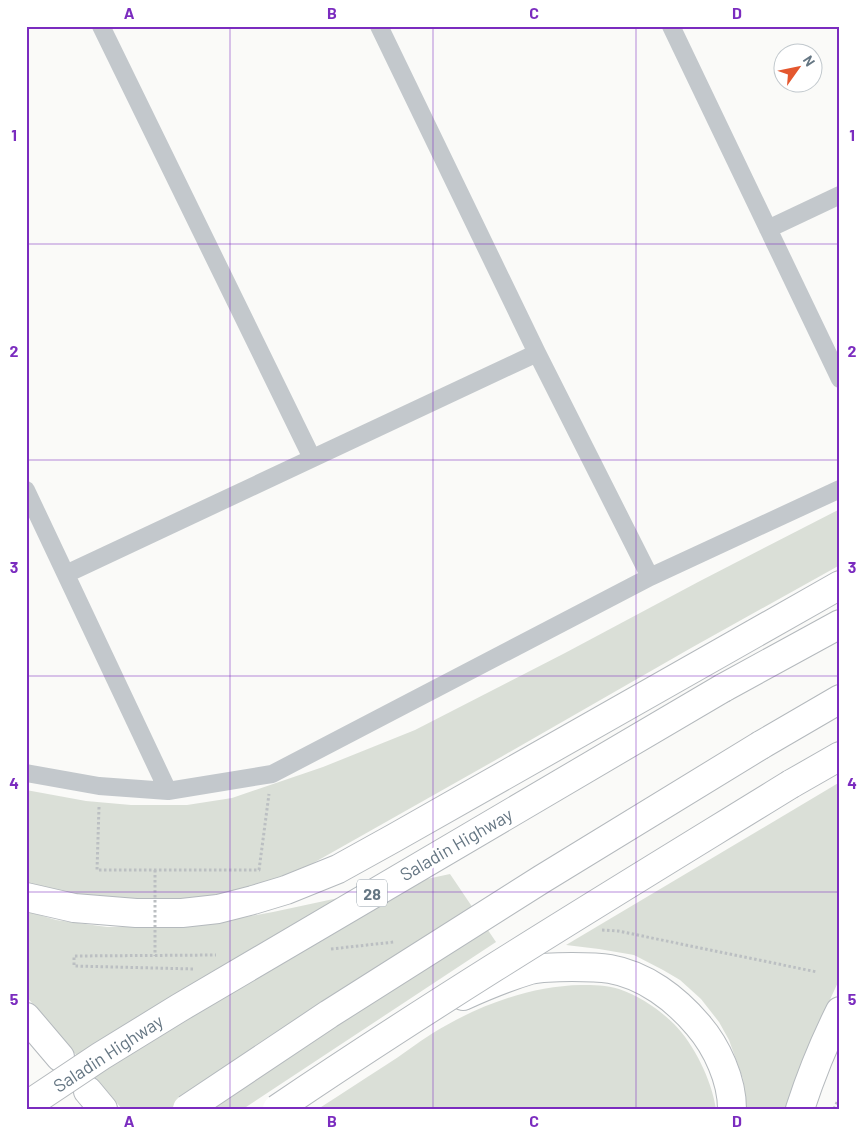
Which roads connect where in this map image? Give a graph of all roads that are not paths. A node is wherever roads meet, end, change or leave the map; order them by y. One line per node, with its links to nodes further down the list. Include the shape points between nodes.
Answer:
1 (100, 26): 8 (street)
2 (379, 26): 6 (street)
3 (671, 26): 5 (street)
4 (840, 195): 5 (street)
5 (768, 229): 7 (street)
6 (537, 353): 8 (street); 12 (street)
7 (840, 379)
8 (312, 458): 11 (street)
9 (840, 488): 12 (street)
10 (26, 490): 11 (street)
11 (66, 574): 18 (street)
12 (650, 577): 18 (street, via 272,774)
13 (840, 585): 19 (highway, via 338,869 286,890 218,909 182,913 74,908)
14 (840, 624): 24 (highway, Saladin Highway / 28, bridge, via 723,688 188,1002)
15 (840, 698): 25 (highway, bridge, via 542,879 329,1014)
16 (840, 756): 22 (highway, bridge)
17 (26, 773): 18 (street, via 99,786)
18 (168, 791)
19 (26, 897)
20 (840, 1011): 28 (highway)
21 (26, 1017): 23 (highway)
22 (416, 1017): 26 (highway, bridge); 27 (highway, bridge, via 490,984 532,970 584,967 631,975 678,1003 705,1033 722,1064)
23 (60, 1057)
24 (26, 1106)
25 (187, 1109)
26 (277, 1109)
27 (732, 1109)
28 (800, 1109)

